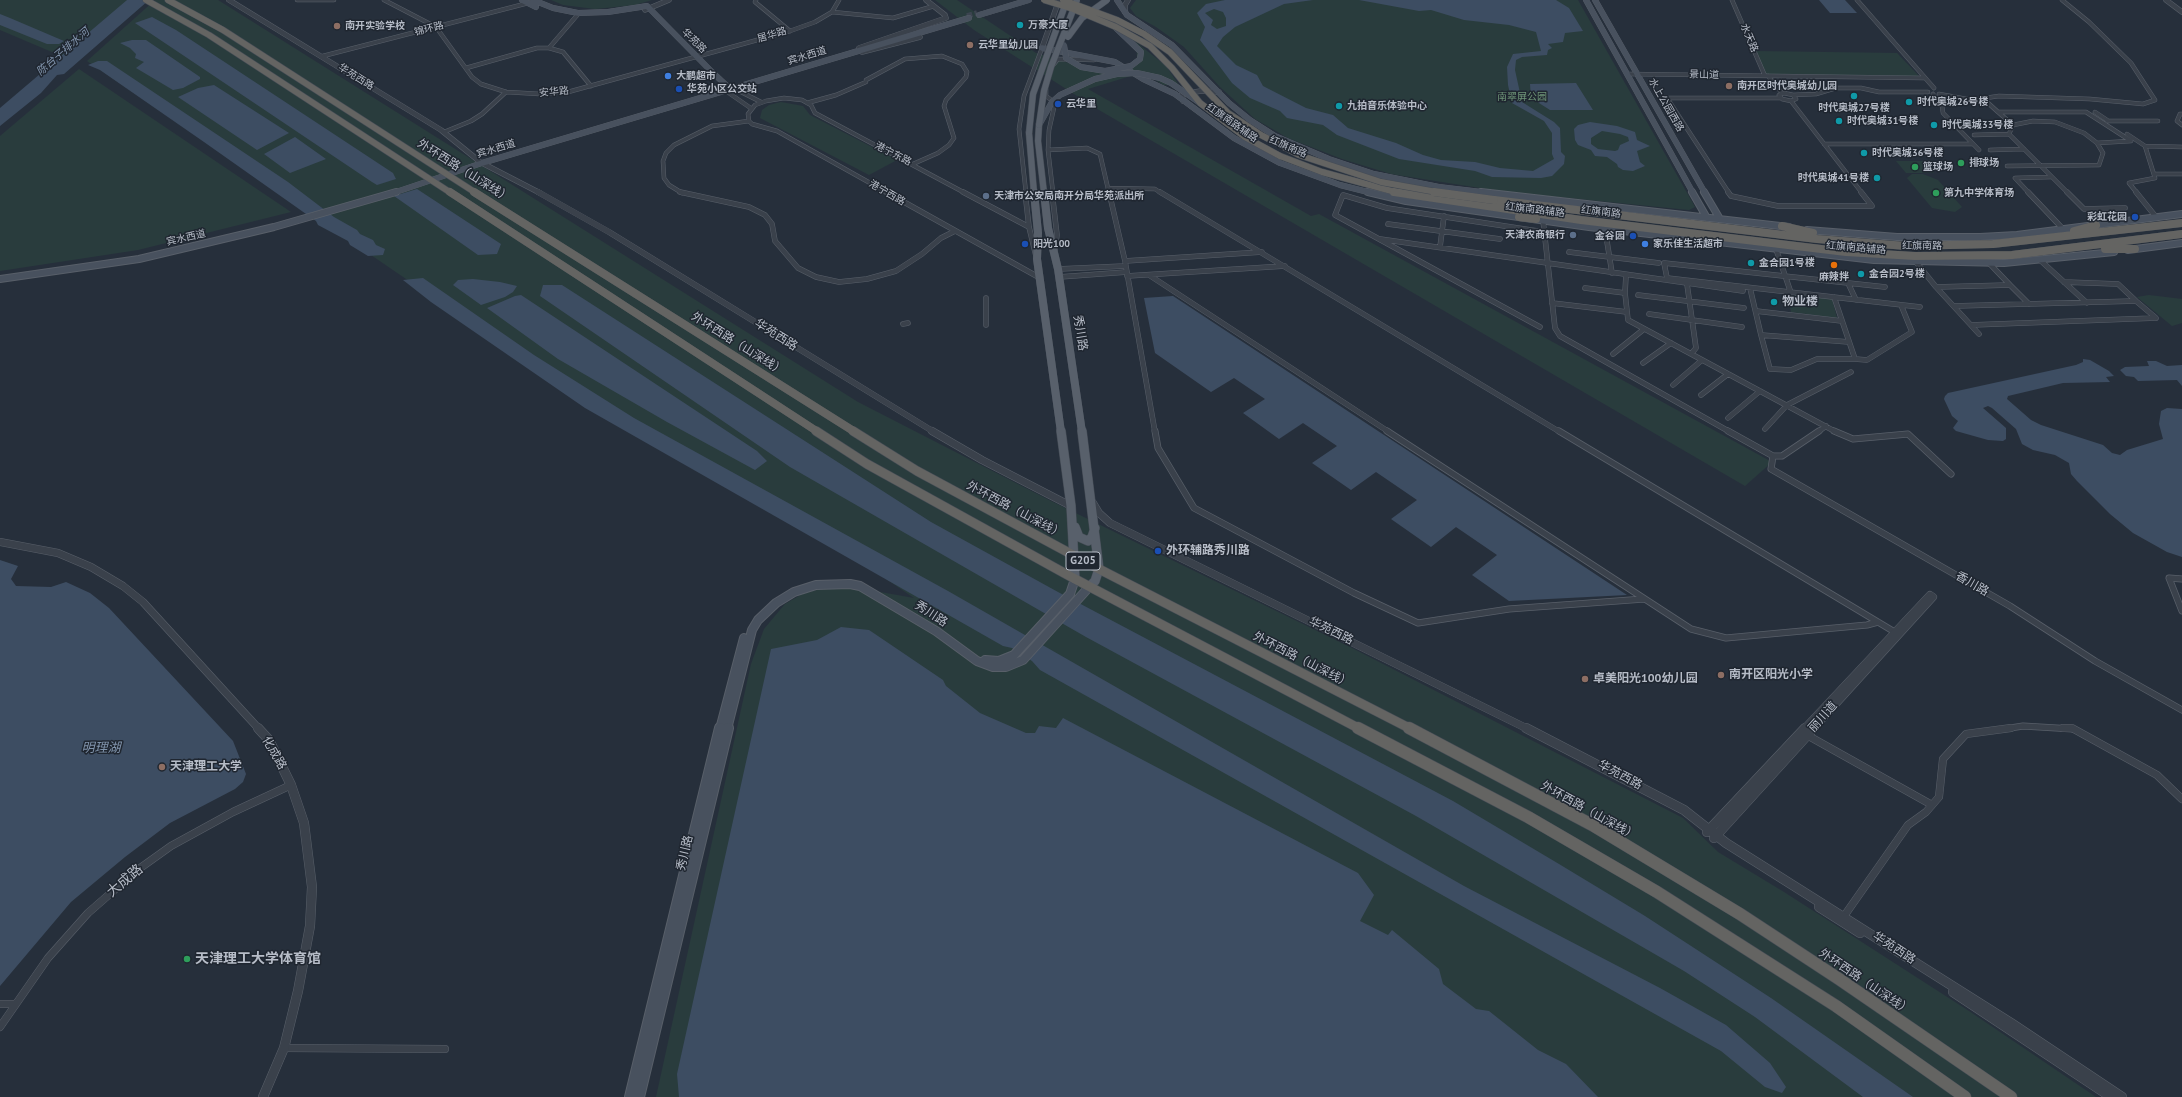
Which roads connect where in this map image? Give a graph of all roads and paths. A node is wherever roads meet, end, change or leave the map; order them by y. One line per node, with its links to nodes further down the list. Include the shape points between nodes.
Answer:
1 (168, 0): 99 (highway, 外环西路（山深线） / G205, via 223,30)
2 (229, 0): 46 (street, 华苑西路)
3 (297, 0): 4 (street)
4 (334, 0)
5 (384, 0): 36 (street)
6 (522, 0): 28 (main road)
7 (663, 0): 29 (street)
8 (669, 0): 29 (street)
9 (756, 0): 38 (street, via 755,2)
10 (839, 0): 32 (street, 居华路)
11 (926, 0): 30 (street)
12 (1020, 0): 13 (main road, via 978,14)
13 (1028, 0)
14 (1044, 0): 37 (highway, 红旗南路, bridge)
15 (1060, 0): 44 (street); 107 (highway, 红旗南路, bridge, via 1117,20 1144,34 1170,52 1228,113 1261,135 1299,155 1381,182 1421,190)
16 (1067, 0): 141 (main road, 秀川路, bridge, via 1033,94 1029,121 1038,233)
17 (1078, 0): 40 (main road, bridge); 53 (main road, bridge)
18 (1107, 0): 40 (main road, bridge, via 1082,18)
19 (1117, 0): 33 (main road, 红旗南路辅路)
20 (1128, 0): 33 (street)
21 (1586, 0): 50 (main road, 水上公园西路)
22 (1595, 0): 51 (main road, 水上公园西路)
23 (1732, 0): 52 (street, 水天路)
24 (1858, 0): 54 (street)
25 (2062, 0): 64 (street, via 2131,63 2155,100 2143,104 2006,96 1972,100)
26 (2166, 0): 34 (street)
27 (148, 1): 103 (highway, 外环西路（山深线） / G205, via 209,35)
28 (532, 1): 35 (main road, via 550,12); 36 (street, 锦环路)
29 (656, 4): 31 (street); 31 (street)
30 (934, 6): 32 (street, via 893,18); 43 (street, via 946,18)
31 (648, 10): 35 (main road, via 616,14); 47 (main road, 华苑路)
32 (832, 12): 38 (street, 居华路, via 816,22)
33 (1124, 12): 55 (main road, 红旗南路辅路, via 1172,45)
34 (2182, 12)
35 (577, 14): 42 (street)
36 (436, 27): 46 (street, 锦环路); 49 (street, 安华路)
37 (1116, 27): 41 (main road, bridge, via 1141,52 1140,59 1131,66 1105,71 1080,67 1066,58); 71 (highway, 红旗南路, bridge, via 1150,46 1172,68)
38 (790, 31): 47 (street, 居华路)
39 (920, 37): 45 (street)
40 (1068, 37): 41 (main road, bridge)
41 (1064, 45): 53 (main road, bridge)
42 (549, 48): 49 (street, via 537,48); 57 (street, via 563,52)
43 (859, 48): 45 (main road, 宾水西道, via 968,17); 56 (main road, 宾水西道)
44 (1042, 48): 48 (main road); 121 (street, via 1024,96 1019,129)
45 (853, 53): 56 (main road, 宾水西道)
46 (323, 56): 83 (street, 华苑西路)
47 (694, 58): 57 (street, 安华路); 58 (main road, 华苑路)
48 (1096, 60): 60 (main road, via 1146,85); 92 (street, via 1055,60 1045,92 1055,104 1049,130)
49 (466, 68): 61 (street, 安华路, via 481,84)
50 (1628, 74): 51 (street, 景山道); 113 (main road, 水上公园西路)
51 (1638, 74): 52 (street, 景山道); 114 (main road, 水上公园西路)
52 (1767, 76): 54 (street, 景山道); 66 (street, 水天路)
53 (1048, 77): 80 (main road, bridge)
54 (1925, 78): 59 (street)
55 (1208, 81): 60 (street, via 1205,86); 62 (main road, 红旗南路辅路)
56 (741, 85): 58 (main road, 宾水西道); 58 (main road)
57 (591, 86): 61 (street, 安华路, via 568,92 540,94)
58 (727, 88): 69 (street); 73 (street); 95 (main road, 宾水西道)
59 (1934, 88): 63 (street, via 1926,89); 64 (street, via 1940,90)
60 (1170, 91): 67 (main road, 红旗南路辅路)
61 (506, 92): 83 (street, via 482,114)
62 (1219, 92): 67 (street, via 1182,94); 105 (main road, 红旗南路辅路, via 1239,112 1266,131 1329,159 1374,174 1415,183)
63 (1930, 93): 64 (street); 65 (street, via 1836,88 1816,94); 88 (street, via 1942,106 1944,114)
64 (1940, 94)
65 (1793, 95): 66 (street); 68 (street, via 1796,99)
66 (1781, 96): 68 (street); 87 (street, via 1667,98 1731,196 1778,206 1872,206)
67 (1183, 101): 111 (main road, 红旗南路辅路, via 1248,147 1312,176 1406,201)
68 (1791, 101): 87 (street)
69 (761, 102): 70 (street, via 785,98); 73 (street)
70 (807, 103): 96 (street, 港宁东路, via 814,113); 96 (street, via 836,95 866,82 905,59 942,56 962,64 967,72 966,77 946,100 944,106 954,138 938,153)
71 (1200, 103): 80 (main road, bridge, via 1166,80 1144,74 1118,74 1095,79 1060,95 1052,102); 116 (highway, 红旗南路, bridge, via 1233,130 1280,156 1322,172 1412,196)
72 (1988, 103): 74 (street)
73 (754, 107): 77 (street, via 748,114)
74 (1998, 112): 81 (street); 86 (street, via 2086,112 2131,141)
75 (2095, 112): 78 (street)
76 (2182, 114): 82 (street, via 2178,121)
77 (749, 121): 124 (street, 港宁西路, via 758,127 777,131); 124 (street, via 712,126 674,145 666,153 663,161 664,178 669,185 684,194 749,207 765,215 772,224 775,241 798,268 816,277 839,282 867,279 896,271 941,238)
78 (2107, 121): 79 (street); 89 (street)
79 (2158, 121)
80 (1039, 125): 139 (main road, 秀川路, via 1038,141 1048,228)
81 (2013, 125): 85 (street); 86 (street, via 2033,121 2055,122 2084,133)
82 (2182, 125)
83 (444, 132): 95 (street, 华苑西路)
84 (1974, 134): 85 (street)
85 (2009, 134): 91 (street)
86 (2097, 143): 98 (street, via 2103,153 2099,166)
87 (1824, 144): 88 (street)
88 (1972, 144): 93 (street)
89 (2145, 146): 90 (street); 100 (street)
90 (2182, 147)
91 (2024, 149): 94 (street); 98 (street)
92 (1048, 150): 104 (street, via 1096,150 1100,154); 139 (street, via 1057,235)
93 (1978, 150)
94 (1990, 150)
95 (480, 162): 99 (main road, 宾水西道); 213 (street, 华苑西路, via 609,232 927,428 998,469)
96 (912, 164): 121 (street, 港宁东路)
97 (2007, 166): 98 (street)
98 (2041, 166): 102 (street)
99 (445, 173): 103 (main road, 宾水西道); 217 (highway, 外环西路（山深线） / G205, via 917,471)
100 (2154, 174): 101 (street); 112 (street, via 2155,178 2129,183)
101 (2182, 174)
102 (2051, 177): 106 (street, via 2084,209); 123 (street, via 2015,178)
103 (431, 178): 110 (main road, 宾水西道); 219 (highway, 外环西路（山深线） / G205, via 867,464)
104 (1108, 188): 137 (street, via 1155,189); 147 (street)
105 (1517, 197): 107 (highway); 113 (main road, 红旗南路辅路)
106 (2125, 208)
107 (1583, 210): 131 (highway, 红旗南路)
108 (2182, 214): 112 (main road, 红旗南路辅路)
109 (1444, 216): 125 (street); 126 (street); 128 (street, via 1388,208 1343,195 1335,215)
110 (304, 217): 154 (main road, 宾水西道, via 140,255); 157 (main road, 宾水西道, via 139,259)
111 (1519, 217): 115 (main road, 红旗南路辅路); 116 (highway, via 1572,222)
112 (2156, 217): 119 (main road, 红旗南路辅路)
113 (1707, 218): 114 (main road, 红旗南路辅路)
114 (1720, 219): 120 (main road, 红旗南路辅路)
115 (1543, 220): 122 (main road, 红旗南路辅路); 126 (street)
116 (1581, 220): 135 (highway, 红旗南路, via 1853,253 1968,256 2012,255)
117 (2182, 223): 129 (highway, 红旗南路)
118 (1388, 224): 125 (street)
119 (2096, 225): 123 (main road, 红旗南路辅路); 129 (highway)
120 (1782, 226): 123 (main road, 红旗南路辅路, via 1856,235 1917,238 1995,236); 131 (highway)
121 (1029, 227): 141 (street)
122 (1605, 229): 134 (main road, 红旗南路辅路); 140 (street)
123 (2063, 229)
124 (955, 231): 156 (street, 港宁西路)
125 (1442, 231): 130 (street); 133 (street)
126 (1544, 232): 144 (street)
127 (2182, 234): 135 (highway, 红旗南路)
128 (1376, 238): 133 (street); 189 (street)
129 (2052, 238): 131 (highway, 红旗南路, via 1941,246)
130 (1500, 239)
131 (1855, 242)
132 (2182, 243): 136 (main road, 红旗南路辅路)
133 (1440, 246): 144 (street)
134 (1776, 249): 143 (main road, 红旗南路辅路); 155 (street)
135 (2064, 249): 136 (highway)
136 (2134, 249): 142 (main road, 红旗南路辅路)
137 (1262, 252): 147 (street); 148 (street)
138 (1569, 252): 140 (street)
139 (1055, 253): 149 (main road, 秀川路)
140 (1610, 257): 145 (street); 150 (street)
141 (1037, 259): 156 (main road, 秀川路)
142 (2040, 260): 146 (main road, 红旗南路辅路); 158 (street)
143 (1916, 262): 146 (main road, 红旗南路辅路); 163 (street)
144 (1547, 263): 150 (street); 176 (street)
145 (1659, 263)
146 (1989, 263): 161 (street)
147 (1125, 264): 149 (street); 151 (street)
148 (1285, 266): 152 (street); 225 (street)
149 (1058, 273): 151 (street); 212 (main road, 秀川路)
150 (1612, 273): 153 (street)
151 (1127, 274): 152 (street); 223 (street, via 1158,448 1194,508 1354,593 1418,623 1509,609)
152 (1149, 275): 223 (street)
153 (1626, 275): 160 (street); 167 (street)
154 (0, 276)
155 (1786, 277): 159 (street); 165 (street, via 1664,263 1667,278); 168 (street)
156 (1040, 278): 213 (main road, 秀川路)
157 (0, 279)
158 (2064, 282): 173 (street, via 2118,284); 175 (street)
159 (1848, 283): 162 (street); 172 (street)
160 (1687, 284): 166 (street); 174 (street)
161 (2010, 285): 163 (street); 177 (street)
162 (1885, 287)
163 (1936, 287): 179 (street)
164 (1585, 288): 167 (street)
165 (1750, 288): 168 (street); 182 (street)
166 (1744, 291)
167 (1625, 293): 183 (street)
168 (1791, 293): 171 (street)
169 (1638, 295): 174 (street)
170 (986, 298): 187 (street)
171 (1834, 298): 172 (street); 186 (street)
172 (1856, 300): 178 (street)
173 (2136, 301): 175 (street); 188 (street, via 2156,318)
174 (1689, 302): 181 (street); 185 (street)
175 (2087, 302): 177 (street)
176 (1552, 303): 183 (street); 210 (street, via 1555,328 1567,341)
177 (2029, 304): 179 (street)
178 (1901, 305): 180 (street); 198 (street, via 1912,332 1867,360)
179 (1954, 306): 188 (street)
180 (1920, 307)
181 (1744, 308)
182 (1756, 311): 186 (street); 193 (street)
183 (1627, 312): 191 (street, via 1628,320)
184 (1650, 314): 185 (street)
185 (1692, 321): 190 (street); 197 (street, via 1696,348)
186 (1842, 321): 194 (street)
187 (986, 325)
188 (1971, 325): 192 (street)
189 (1540, 327)
190 (1742, 327)
191 (1644, 329): 195 (street); 196 (street)
192 (1978, 334)
193 (1761, 335): 194 (street); 198 (street, via 1770,369 1791,370 1817,359)
194 (1849, 342): 198 (street)
195 (1671, 343): 197 (street); 200 (street)
196 (1613, 354)
197 (1691, 354): 199 (street)
198 (1855, 359)
199 (1702, 360): 202 (street); 203 (street)
200 (1643, 363)
201 (1852, 372): 206 (street)
202 (1728, 374): 204 (street); 205 (street)
203 (1673, 385)
204 (1760, 391): 206 (street); 207 (street)
205 (1701, 395)
206 (1787, 405): 208 (street); 209 (street)
207 (1728, 418)
208 (1826, 426): 210 (street, via 1782,456); 211 (street, via 1852,439 1908,434)
209 (1765, 429)
210 (1773, 456): 228 (street, 香川路, via 1771,469 2010,606 2095,661)
211 (1951, 474)
212 (1093, 503): 215 (main road, 秀川路); 233 (street, 华苑西路, via 1110,523 1619,774 1684,810)
213 (1071, 506): 214 (main road, 秀川路)
214 (1072, 520): 215 (main road, via 1079,537 1085,540 1091,539); 217 (main road, 秀川路)
215 (1095, 525): 218 (main road, 秀川路); 233 (street, 华苑西路, via 1108,525 1553,743 1679,810)
216 (0, 542): 230 (street, 化成路, via 58,554 84,564 144,602 269,740)
217 (1075, 556): 218 (highway, 外环西路（山深线） / G205); 219 (main road, 秀川路)
218 (1098, 569): 221 (main road, 秀川路); 244 (highway, 外环西路（山深线） / G205, via 1469,759 1638,852 1832,974)
219 (1076, 578): 221 (highway, 外环西路（山深线） / G205); 227 (main road, 秀川路, via 1070,594 1031,637)
220 (2182, 579): 224 (street, via 2169,578)
221 (1090, 586): 227 (main road, 秀川路, via 1039,642); 243 (highway, 外环西路（山深线） / G205, via 1528,817 1657,892 1830,1002)
222 (1932, 596): 226 (street, 丽川道)
223 (1644, 599): 225 (street, via 1691,629 1726,638)
224 (2182, 611)
225 (1878, 622): 226 (street)
226 (1897, 633): 229 (street, 丽川道)
227 (1018, 657): 241 (main road, 秀川路, via 999,661 983,659 911,609 868,586 850,580 826,580 802,585 781,594 760,611 748,627 740,649); 242 (main road, 秀川路, via 1010,666 1000,667 977,661 936,631 895,606 860,586 850,584 816,585 794,592 776,603 758,620 752,630 744,659)
228 (2182, 710)
229 (1804, 734): 232 (street); 233 (street, 丽川道)
230 (291, 785): 236 (street, 大成路, via 233,812 171,846 136,871 88,913 48,958); 238 (street, 化成路, via 304,823 312,887 310,926)
231 (2182, 799): 232 (street, via 2157,775 2072,728 2023,726 1966,734 1943,759 1939,797)
232 (1932, 805): 234 (street, via 1908,825)
233 (1711, 834): 234 (street, 华苑西路, via 1755,867)
234 (1842, 919): 245 (street, 华苑西路); 246 (street, 华苑西路)
235 (0, 1004): 236 (street)
236 (14, 1004): 237 (street, 大成路)
237 (0, 1027)
238 (284, 1048): 239 (street); 240 (street, 化成路)
239 (445, 1049)
240 (263, 1097)
241 (630, 1097)
242 (638, 1097)
243 (1965, 1097)
244 (2011, 1097)
245 (2111, 1097)
246 (2122, 1097)

